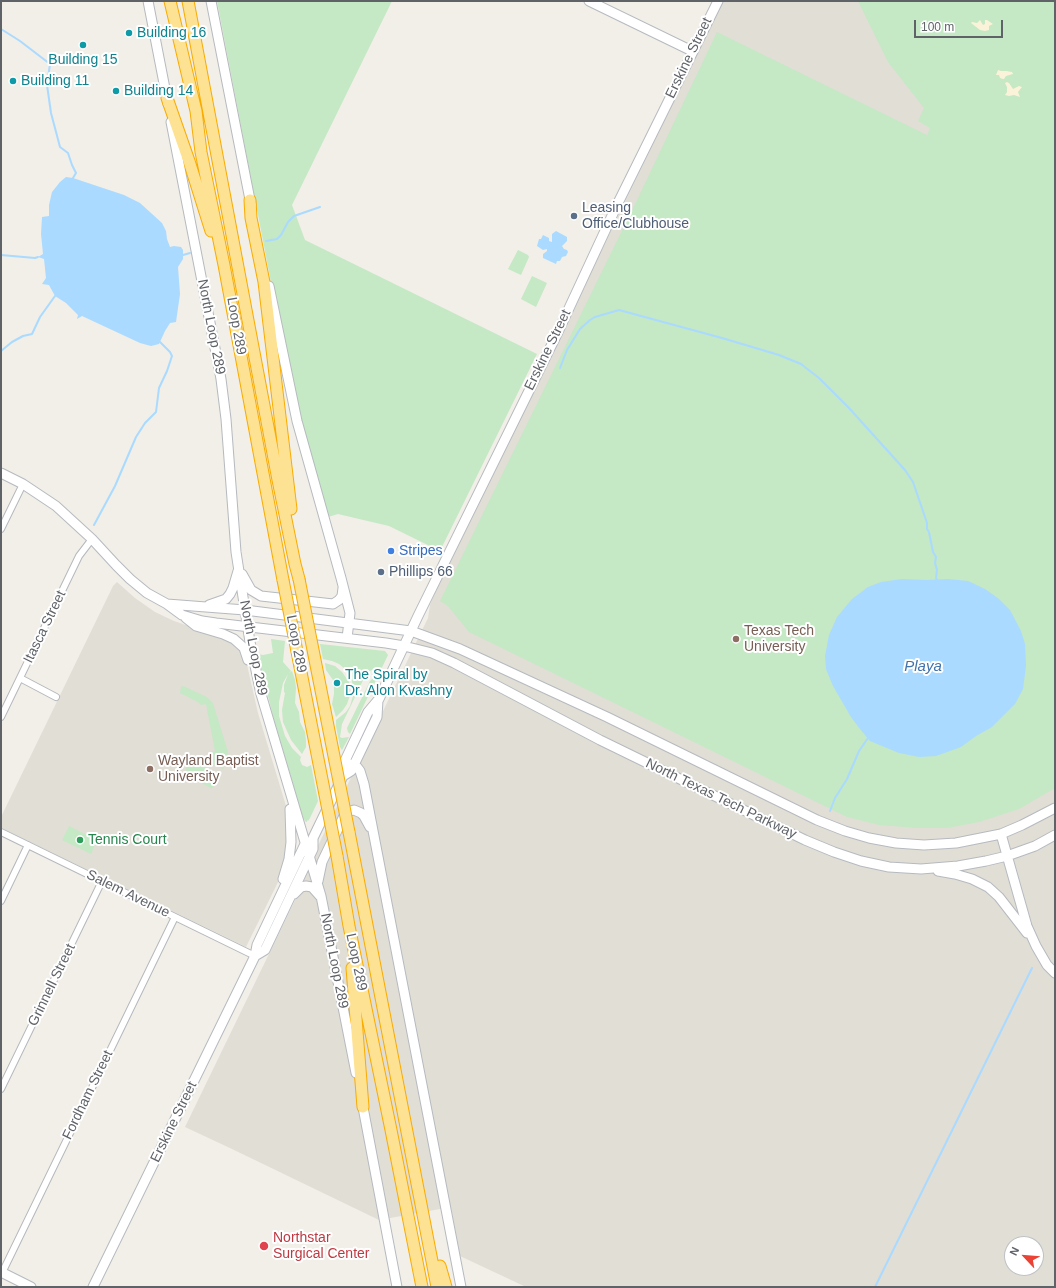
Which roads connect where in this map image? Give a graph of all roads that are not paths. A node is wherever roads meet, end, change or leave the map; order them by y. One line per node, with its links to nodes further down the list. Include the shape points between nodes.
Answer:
1 (148, 1): 8 (main road, North Loop 289)
2 (170, 1): 10 (highway, Loop 289, via 196,111 201,152)
3 (188, 1): 16 (highway, Loop 289)
4 (211, 1): 9 (main road)
5 (589, 1): 7 (main road)
6 (718, 1): 7 (main road, Erskine Street)
7 (692, 52): 24 (main road, Erskine Street)
8 (167, 98): 10 (highway, via 213,238 236,351); 15 (main road, North Loop 289, via 221,379)
9 (250, 200): 16 (highway, via 251,218 264,282 292,522 300,566); 17 (main road, via 297,421)
10 (244, 373): 53 (highway, Loop 289, bridge)
11 (1, 473): 12 (main road)
12 (23, 484): 13 (street); 14 (main road, via 56,506)
13 (1, 529)
14 (92, 539): 18 (main road, via 130,579 147,593); 27 (street, Itasca Street, via 79,556)
15 (239, 567): 17 (main road, via 252,590 261,596 333,604 342,596); 19 (main road, via 233,588 226,599); 20 (main road, North Loop 289)
16 (299, 579): 59 (highway, Loop 289, bridge)
17 (343, 587): 22 (main road, via 350,613)
18 (167, 604): 19 (main road, North Texas Tech Parkway); 21 (main road)
19 (205, 606): 20 (main road, North Texas Tech Parkway)
20 (245, 610): 22 (main road, North Texas Tech Parkway); 23 (main road, North Loop 289)
21 (182, 615): 23 (main road, North Texas Tech Parkway); 28 (main road, via 196,626 230,637 240,644 246,652 253,680)
22 (349, 623): 24 (main road, North Texas Tech Parkway); 25 (main road)
23 (247, 626): 25 (main road, North Texas Tech Parkway); 28 (main road, North Loop 289)
24 (411, 631): 26 (main road, Erskine Street); 37 (main road, North Texas Tech Parkway, via 467,652 816,820 845,831 896,843 924,845 956,843)
25 (347, 638): 26 (main road, North Texas Tech Parkway)
26 (404, 646): 30 (main road, Erskine Street); 45 (main road, North Texas Tech Parkway, via 432,653 454,663 600,740 812,843 861,861 889,867)
27 (20, 678): 29 (street); 31 (street, Itasca Street)
28 (261, 694): 34 (main road, North Loop 289)
29 (56, 697)
30 (379, 699): 32 (main road, Erskine Street, via 377,717); 33 (main road, Erskine Street, via 368,712)
31 (1, 717)
32 (354, 765): 33 (main road, Erskine Street, via 351,771); 40 (main road, via 360,770)
33 (342, 772): 39 (main road, Erskine Street)
34 (288, 788): 41 (main road, North Loop 289); 51 (main road, via 292,828 290,852)
35 (1055, 808): 37 (main road, North Texas Tech Parkway)
36 (1, 832): 42 (street, Salem Avenue)
37 (1001, 834): 43 (main road)
38 (1055, 835): 43 (main road, North Texas Tech Parkway, via 1035,846)
39 (313, 838): 41 (main road, Erskine Street); 44 (main road, Erskine Street, via 313,849)
40 (375, 838): 47 (main road, via 364,816 354,810 347,813 322,862); 67 (main road)
41 (305, 844): 44 (main road, North Loop 289); 51 (main road, Erskine Street)
42 (28, 845): 46 (street, Salem Avenue); 50 (street)
43 (1007, 856): 45 (main road, North Texas Tech Parkway, via 958,866); 54 (main road)
44 (309, 857): 47 (main road, North Loop 289); 48 (main road, Erskine Street)
45 (921, 869): 54 (main road, via 961,876 988,887 999,897)
46 (102, 882): 52 (street, Salem Avenue); 57 (street, Grinnell Street)
47 (317, 883): 49 (main road, North Loop 289)
48 (291, 896): 49 (main road, via 306,886 312,887); 55 (main road, Erskine Street, via 266,950)
49 (321, 896): 58 (main road, North Loop 289)
50 (1, 901)
51 (271, 916): 55 (main road, Erskine Street, via 257,945)
52 (175, 917): 55 (street, Salem Avenue); 60 (street, Fordham Street)
53 (349, 926): 58 (highway); 64 (highway, Loop 289)
54 (1036, 946): 56 (main road)
55 (255, 956): 62 (main road, Erskine Street)
56 (1055, 973)
57 (1, 1088)
58 (363, 1107): 63 (main road, North Loop 289)
59 (412, 1154): 65 (highway, Loop 289); 66 (highway, via 421,1170)
60 (1, 1273): 61 (main road)
61 (31, 1287)
62 (93, 1287)
63 (397, 1287)
64 (422, 1287)
65 (437, 1287)
66 (446, 1287)
67 (461, 1287)

